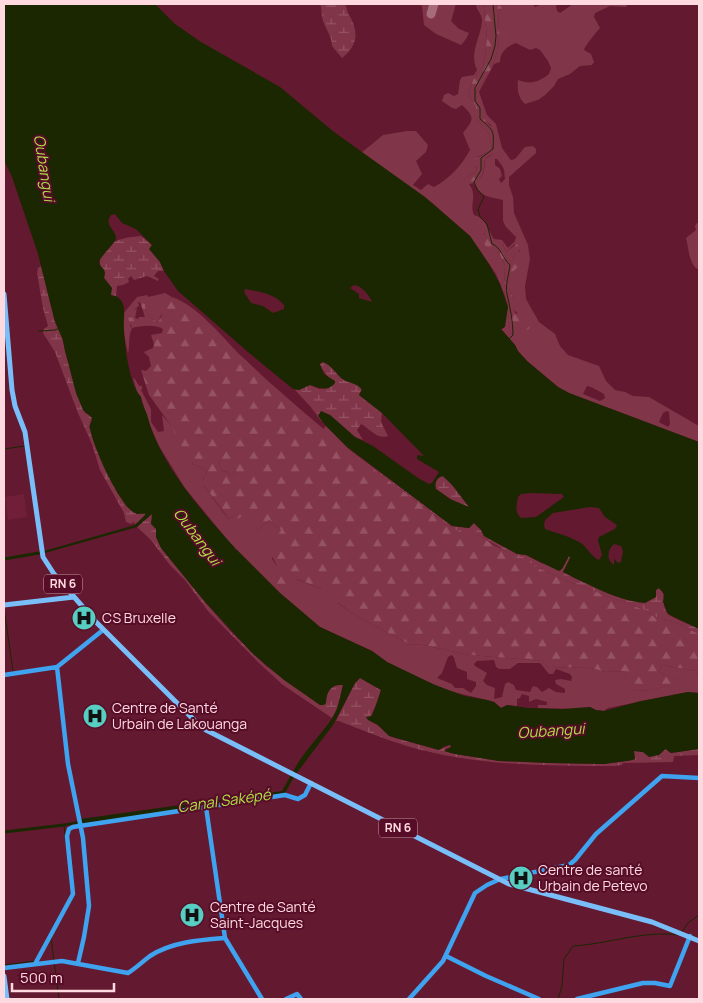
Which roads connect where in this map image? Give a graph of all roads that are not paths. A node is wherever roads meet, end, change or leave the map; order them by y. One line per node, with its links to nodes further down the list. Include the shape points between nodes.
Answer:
1 (4, 294): 2 (main road, RN 6)
2 (6, 332): 3 (main road, RN 6, via 12,390 24,432 43,557)
3 (68, 590): 4 (main road); 5 (main road, RN 6)
4 (64, 597): 5 (main road); 6 (main road)
5 (74, 597): 7 (main road, RN 6)
6 (4, 605)
7 (103, 630): 8 (street); 11 (main road, RN 6, via 201,727)
8 (56, 667): 9 (street); 13 (street, via 68,764)
9 (4, 675)
10 (699, 778): 14 (street, via 657,777 596,834 569,865)
11 (311, 784): 12 (street, via 307,793 298,799 286,795); 14 (main road, RN 6)
12 (206, 808): 13 (street); 16 (street)
13 (81, 826): 19 (street, via 89,906); 20 (street, via 73,827 67,833 73,894)
14 (500, 879): 15 (main road, RN 6); 18 (street, via 475,893)
15 (690, 936): 17 (main road, RN 6); 29 (street, via 670,986 643,983)
16 (225, 938): 19 (street, via 172,946 150,956 128,973); 24 (street)
17 (699, 940)
18 (446, 956): 27 (street); 28 (street)
19 (78, 963): 20 (street)
20 (35, 964): 21 (street)
21 (4, 968)
22 (4, 976): 23 (main road)
23 (7, 999)
24 (262, 999)
25 (286, 999): 26 (street, via 297,994)
26 (301, 999)
27 (409, 999)
28 (539, 999)
29 (577, 999)

